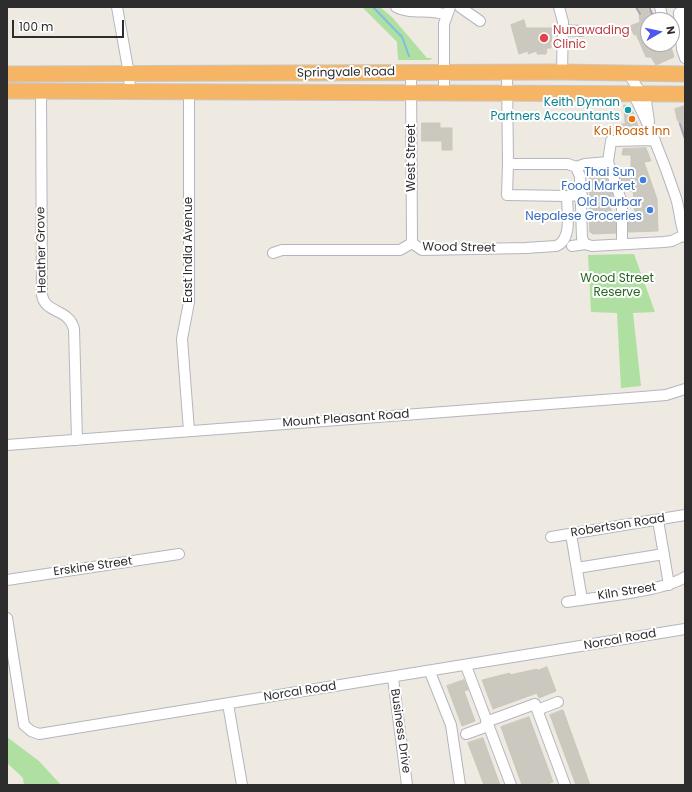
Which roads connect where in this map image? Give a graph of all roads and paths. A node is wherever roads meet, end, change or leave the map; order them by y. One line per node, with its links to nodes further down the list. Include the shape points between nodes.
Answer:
1 (117, 7): 17 (street)
2 (460, 7): 7 (street)
3 (559, 7): 8 (street, via 563,22)
4 (395, 10): 5 (street)
5 (448, 11): 11 (street, via 444,24)
6 (682, 12): 10 (street)
7 (480, 21)
8 (562, 30): 9 (street); 13 (street)
9 (581, 31)
10 (683, 54): 18 (street)
11 (444, 72): 12 (highway, Springvale Road); 14 (highway, Springvale Road); 24 (street)
12 (507, 72): 13 (highway, Springvale Road); 25 (street)
13 (562, 72): 15 (highway, Springvale Road)
14 (411, 73): 17 (highway, Springvale Road); 23 (street, West Street)
15 (628, 73): 18 (highway, Springvale Road); 26 (street)
16 (7, 74): 17 (highway, Springvale Road)
17 (129, 74): 21 (street)
18 (680, 74)
19 (7, 91): 20 (highway, Springvale Road)
20 (41, 91): 21 (highway, Springvale Road); 42 (street, Heather Grove, via 42,295 47,306 72,320 74,328)
21 (130, 91): 22 (highway, Springvale Road)
22 (189, 91): 23 (highway, Springvale Road); 41 (street, East India Avenue, via 189,302 182,339)
23 (411, 93): 24 (highway, Springvale Road); 35 (street, West Street)
24 (444, 93): 25 (highway, Springvale Road)
25 (507, 93): 26 (highway, Springvale Road); 30 (street)
26 (637, 93): 27 (highway, Springvale Road); 28 (street, via 648,106 649,124)
27 (685, 94)
28 (655, 140): 29 (street, via 611,141); 34 (street, via 676,198)
29 (608, 162): 31 (street); 37 (street, via 622,202)
30 (508, 164): 31 (street, via 568,164); 33 (street, via 507,195)
31 (576, 167): 32 (street, via 580,176)
32 (582, 195): 33 (street); 36 (street, via 582,238)
33 (567, 196): 35 (street, Wood Street, via 566,235 561,244 556,246 422,250)
34 (685, 236): 37 (street, via 672,241)
35 (412, 243): 39 (street, Wood Street, via 400,250 282,250)
36 (585, 244): 37 (street); 38 (street)
37 (622, 244)
38 (572, 246)
39 (272, 253)
40 (685, 389): 41 (street, Mount Pleasant Road, via 636,398)
41 (189, 432): 42 (street, Mount Pleasant Road)
42 (77, 440): 43 (street, Mount Pleasant Road)
43 (7, 445)
44 (685, 515): 45 (street, Robertson Road)
45 (658, 520): 46 (street, Robertson Road); 49 (street)
46 (571, 534): 47 (street, Robertson Road); 50 (street)
47 (551, 537)
48 (179, 554): 52 (street, Erskine Street)
49 (664, 554): 50 (street); 53 (street)
50 (577, 568): 54 (street)
51 (685, 577): 53 (street, Kiln Street)
52 (7, 580)
53 (669, 585): 54 (street, Kiln Street)
54 (582, 600): 55 (street, Kiln Street)
55 (567, 602)
56 (7, 618): 62 (street, Norcal Road, via 24,725 35,733)
57 (685, 629): 58 (street, Norcal Road)
58 (466, 666): 59 (street, Norcal Road); 64 (street)
59 (430, 672): 60 (street, Norcal Road); 68 (street, via 452,725)
60 (393, 678): 62 (street, Norcal Road); 67 (street, Business Drive)
61 (558, 702): 63 (street)
62 (228, 704): 66 (street)
63 (537, 710): 64 (street, via 535,704); 70 (street)
64 (487, 724): 65 (street); 69 (street)
65 (466, 734)
66 (242, 785)
67 (407, 785)
68 (460, 785)
69 (511, 785)
70 (565, 785)

